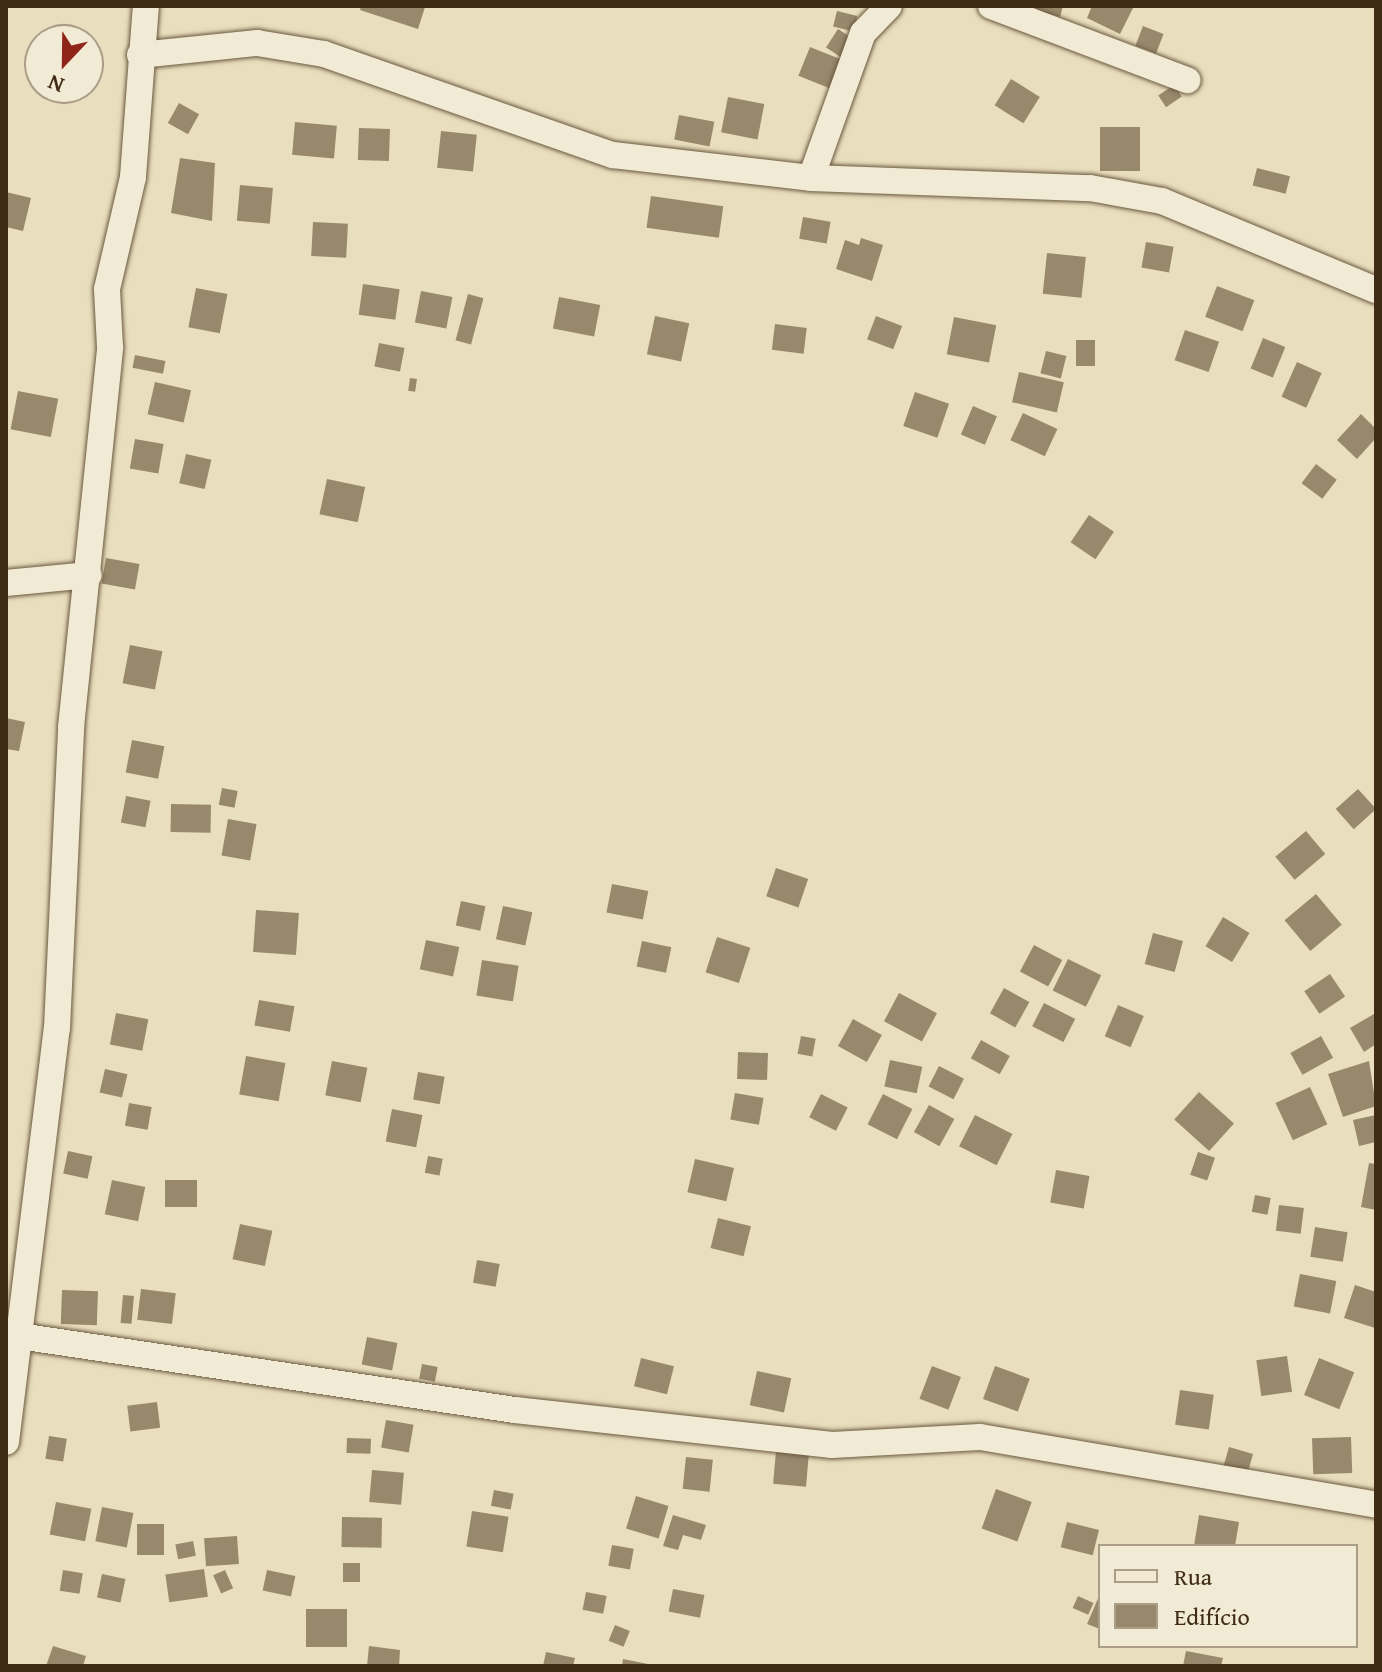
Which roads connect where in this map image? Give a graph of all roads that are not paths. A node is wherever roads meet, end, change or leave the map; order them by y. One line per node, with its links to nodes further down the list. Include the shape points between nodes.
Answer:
1 (146, 6): 4 (street)
2 (889, 6): 6 (street, via 863,33)
3 (991, 6): 5 (street)
4 (140, 55): 6 (street, via 257,43 324,54 613,155); 8 (street, via 133,177 107,289 110,347)
5 (1187, 80)
6 (811, 178): 7 (street, via 1090,188 1162,201)
7 (1376, 290)
8 (89, 575): 9 (street); 10 (street, via 71,727 57,1028)
9 (6, 583)
10 (13, 1335): 11 (street); 12 (street, via 515,1410 832,1445 980,1437)
11 (6, 1442)
12 (1376, 1505)

